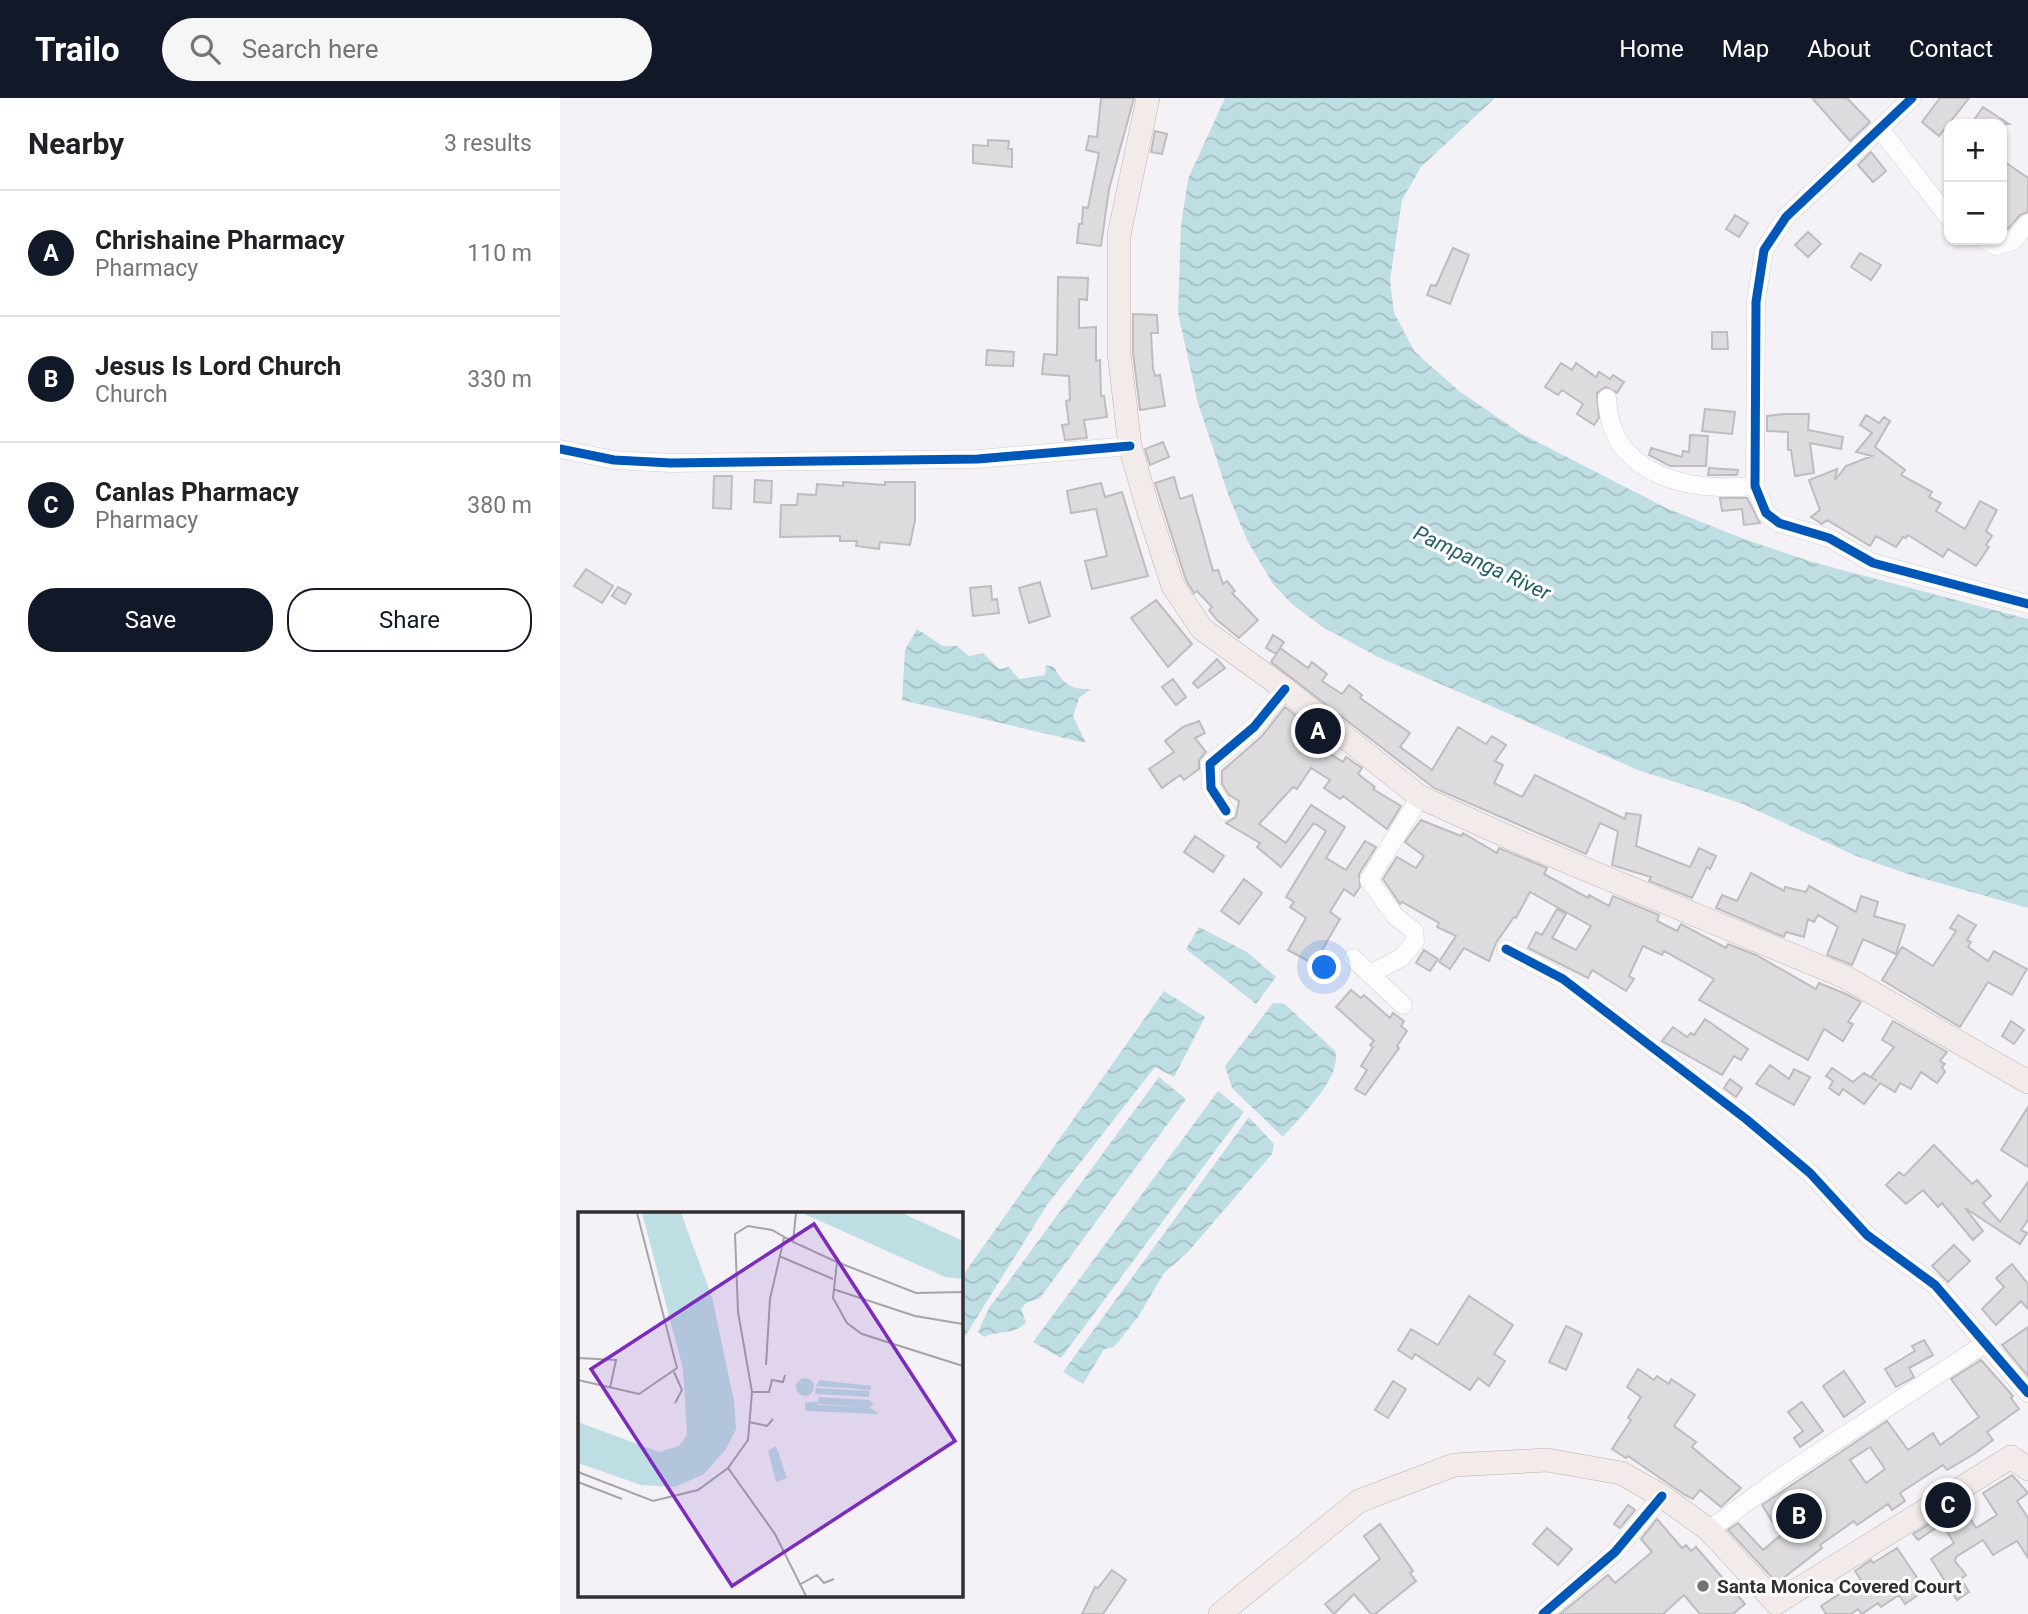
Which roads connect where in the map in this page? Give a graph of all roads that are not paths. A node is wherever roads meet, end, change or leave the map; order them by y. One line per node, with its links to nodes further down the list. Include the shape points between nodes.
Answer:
1 (1148, 98): 8 (main road, via 1119,235 1119,353)
2 (1912, 98): 3 (street)
3 (1880, 129): 4 (street); 10 (street, via 1786,217 1764,250 1756,302)
4 (1944, 212)
5 (2028, 223): 6 (street)
6 (2007, 243)
7 (1607, 397): 10 (street, via 1613,429 1644,469 1725,489)
8 (1130, 446): 9 (street, via 978,459 684,463 614,460); 12 (main road, via 1172,586 1202,629)
9 (560, 449)
10 (1755, 486): 11 (street, via 1766,513 1779,523 1829,538 1872,563)
11 (2028, 604)
12 (1285, 689): 13 (main road); 14 (street, via 1254,727 1210,764 1211,788)
13 (1420, 797): 17 (street, via 1369,880 1395,916 1415,931 1415,942 1401,958); 19 (main road, via 1844,977)
14 (1226, 811)
15 (1506, 949): 20 (street, via 1563,979 1746,1119 1810,1173 1867,1235 1935,1285)
16 (1353, 958): 17 (street)
17 (1370, 974): 18 (street)
18 (1403, 1005)
19 (2028, 1082)
20 (1986, 1343): 21 (street); 24 (street, via 1778,1479)
21 (2028, 1393)
22 (2022, 1458): 25 (main road)
23 (1662, 1496): 24 (main road); 26 (main road, via 1621,1473 1546,1460 1454,1465 1359,1501); 27 (street, via 1615,1552)
24 (1709, 1530): 25 (main road)
25 (1770, 1609)
26 (1220, 1614)
27 (1543, 1614)

